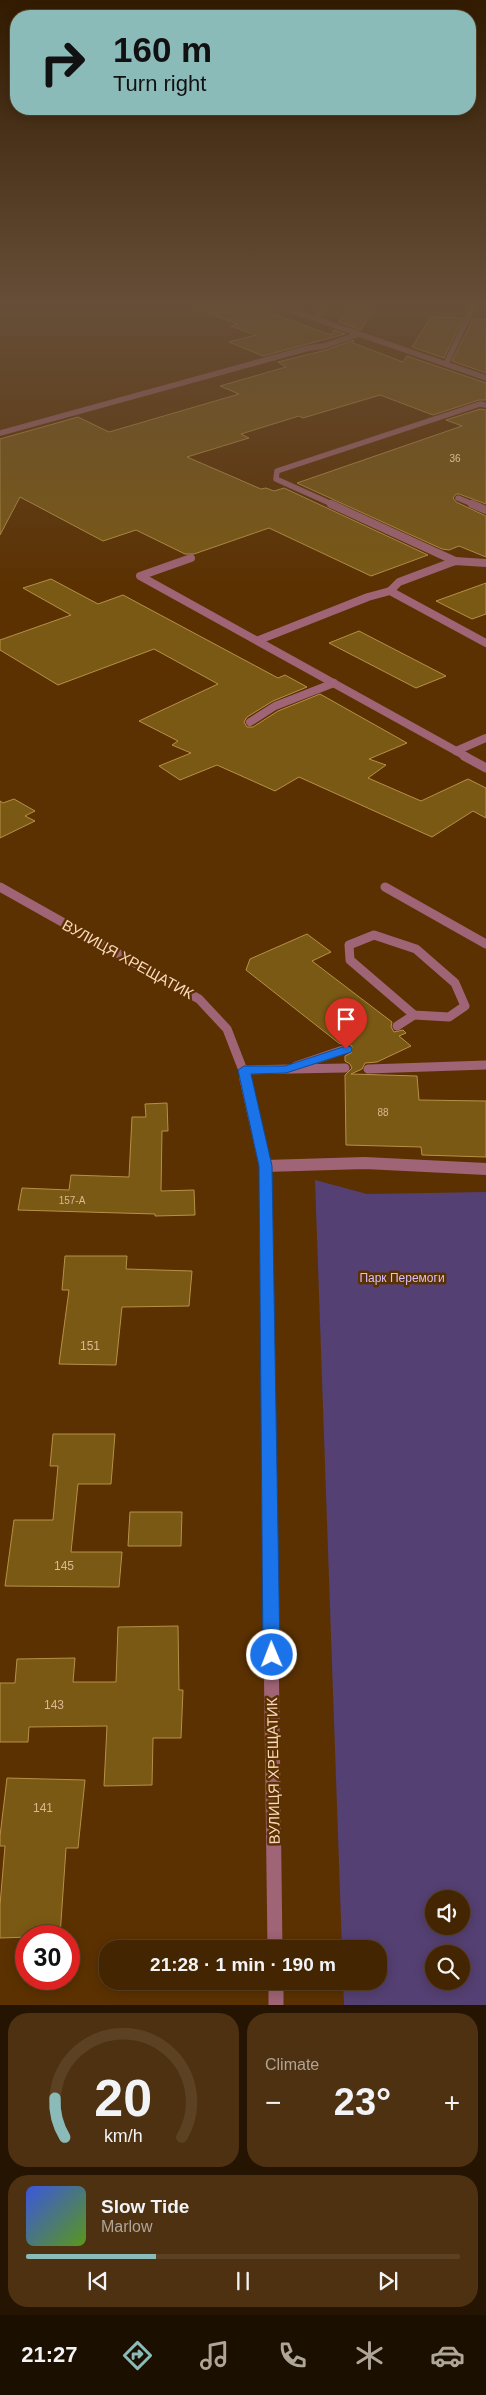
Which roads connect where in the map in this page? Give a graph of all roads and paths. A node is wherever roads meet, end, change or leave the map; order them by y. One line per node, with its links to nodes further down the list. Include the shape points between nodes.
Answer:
1 (118, 401): 3 (street)
2 (486, 405): 7 (street, via 480,404 277,471 276,479)
3 (0, 433)
4 (458, 498): 5 (street)
5 (486, 510)
6 (191, 558): 10 (street, via 140,576)
7 (455, 561): 8 (street); 9 (street, via 399,582)
8 (486, 563)
9 (390, 591): 10 (street, via 368,596); 11 (street)
10 (259, 640): 12 (street)
11 (486, 643)
12 (334, 683): 13 (street, via 275,706); 15 (street)
13 (250, 722)
14 (486, 738): 15 (street)
15 (456, 751): 16 (street)
16 (486, 768)
17 (0, 887): 27 (street, ВУЛИЦЯ ХРЕЩАТИК, via 199,999 226,1029)
18 (385, 887): 19 (street)
19 (486, 944)
20 (414, 1015): 20 (street, via 350,960 350,945 374,935 416,949 455,983 465,1006 449,1017); 21 (street)
21 (397, 1026)
22 (346, 1049): 25 (street)
23 (486, 1064): 26 (street)
24 (345, 1068): 25 (street)
25 (286, 1069): 27 (street)
26 (368, 1069)
27 (244, 1070): 28 (street, ВУЛИЦЯ ХРЕЩАТИК)
28 (265, 1166): 29 (street, via 365,1163); 30 (street, ВУЛИЦЯ ХРЕЩАТИК)
29 (486, 1169)
30 (275, 1940)
31 (276, 1990): 32 (street)
32 (276, 2005)

